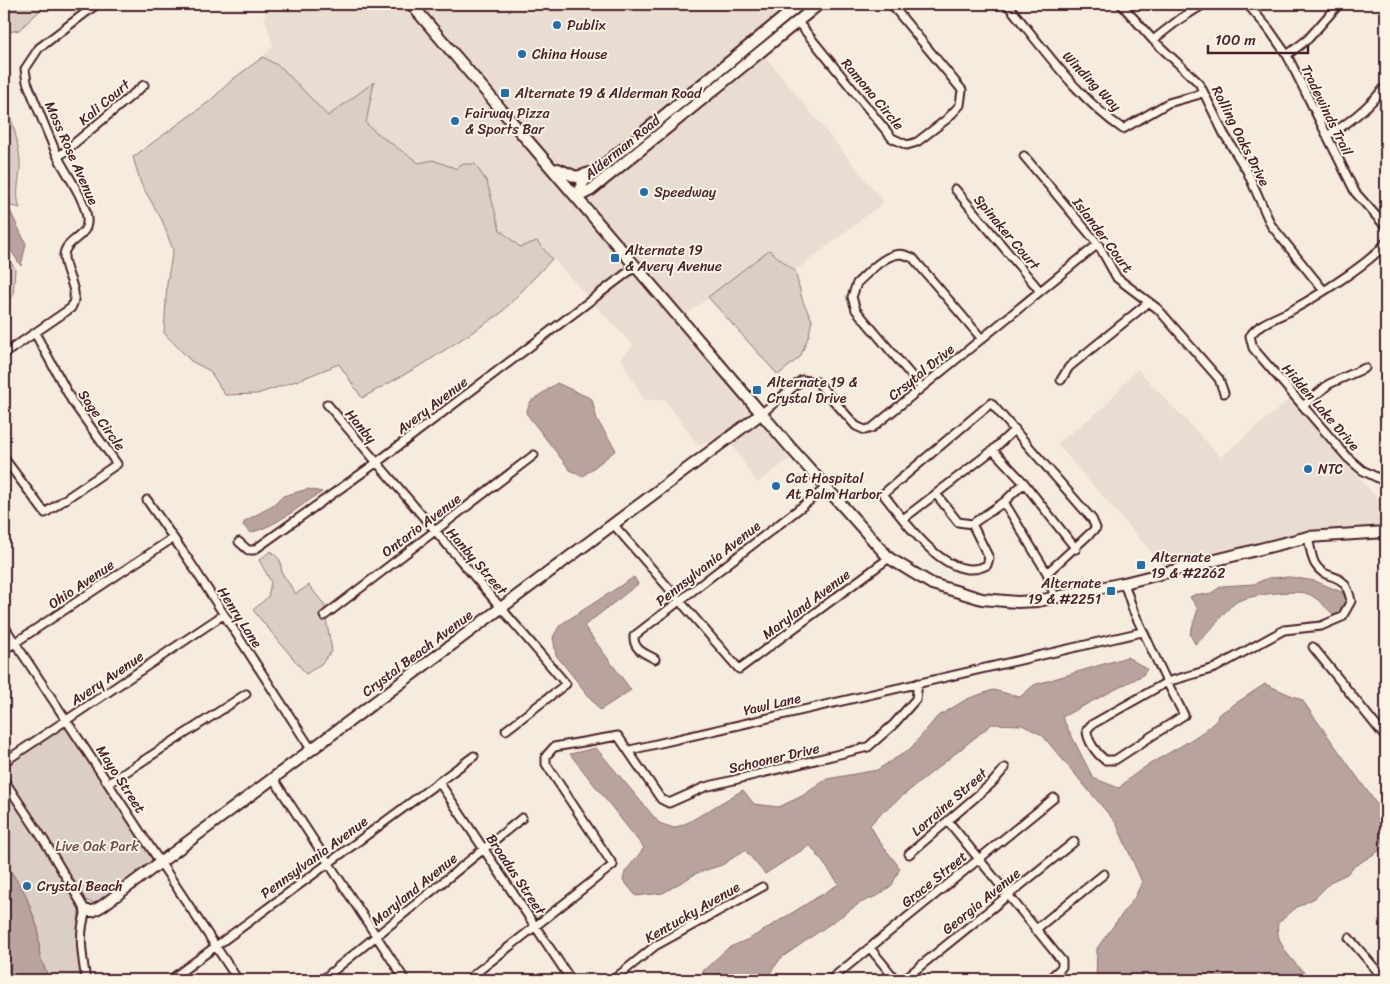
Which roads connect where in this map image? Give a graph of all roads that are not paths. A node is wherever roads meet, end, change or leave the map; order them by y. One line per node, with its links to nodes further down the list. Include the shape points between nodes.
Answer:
1 (97, 4): 19 (street, Moss Rose Avenue, via 39,48 25,69 27,82)
2 (411, 4): 20 (main road)
3 (800, 4): 21 (main road, Alderman Road)
4 (819, 4): 11 (main road, Alderman Road)
5 (891, 4): 11 (street, Ramona Circle, via 962,90 960,105 917,142 907,145 892,138)
6 (1006, 4): 16 (street, Winding Way, via 1084,94 1123,129 1168,103)
7 (1121, 4): 12 (street, Rolling Oaks Drive)
8 (1204, 4): 12 (street)
9 (1247, 4): 13 (street, Tradewinds Trail)
10 (1339, 4): 13 (street, via 1308,39)
11 (797, 21): 23 (main road, Alderman Road, via 591,190)
12 (1153, 40): 16 (street, Rolling Oaks Drive, via 1188,71)
13 (1287, 55): 17 (street, Tradewinds Trail)
14 (144, 85): 19 (street, Kali Court)
15 (1386, 86): 17 (street, via 1349,124)
16 (1203, 91): 29 (street, Rolling Oaks Drive, via 1224,134 1247,170 1272,226)
17 (1328, 135): 24 (street, Tradewinds Trail, via 1355,192)
18 (1024, 156): 26 (street, Islander Court)
19 (58, 157): 31 (street, Moss Rose Avenue, via 84,207 87,224 65,251 74,302 71,308)
20 (546, 161): 21 (main road, via 576,177); 23 (main road)
21 (598, 170): 23 (main road, Alderman Road, via 583,182)
22 (954, 190): 28 (street, Spinaker Court)
23 (577, 196): 27 (main road)
24 (1386, 227)
25 (1386, 242): 29 (street)
26 (1098, 244): 28 (street, Crsytal Drive); 30 (street, Islander Court, via 1117,278)
27 (636, 266): 40 (main road); 45 (street, Avery Avenue)
28 (1040, 291): 32 (street, Crsytal Drive)
29 (1324, 291): 39 (street, Hidden Lake Drive, via 1256,327 1250,336 1253,348)
30 (1149, 302): 35 (street, via 1069,367); 37 (street, Islander Court, via 1219,379)
31 (35, 333): 33 (street); 44 (street, Sage Circle, via 72,401 117,464 45,513)
32 (982, 338): 36 (street, Crsytal Drive); 36 (street, via 912,258 897,255 880,264 857,283 853,303)
33 (4, 354)
34 (1365, 368): 39 (street, via 1329,384)
35 (1061, 380)
36 (921, 387): 40 (street, Crsytal Drive, via 872,428 865,430 856,426 817,382 811,380 802,380)
37 (1224, 392)
38 (327, 404): 45 (street, Hanby)
39 (1303, 406): 46 (street, Hidden Lake Drive, via 1347,457 1362,470)
40 (762, 413): 48 (main road); 53 (main road, Crystal Beach Avenue)
41 (1015, 429): 42 (street); 52 (street, via 991,403 883,494); 60 (street, via 1092,519 1096,528)
42 (993, 450): 47 (street); 49 (street)
43 (534, 456): 55 (street, Ontario Avenue)
44 (4, 458)
45 (376, 463): 55 (street, Hanby Street); 59 (street, Avery Avenue, via 254,550 248,550)
46 (1386, 482)
47 (1024, 483): 51 (street); 60 (street)
48 (826, 488): 61 (main road); 65 (street, Pennsylvania Avenue)
49 (936, 494): 52 (street); 54 (street, via 958,522)
50 (147, 500): 58 (street, Henry Lane)
51 (1004, 502): 54 (street); 62 (street)
52 (903, 519): 54 (street, via 928,547 950,564 970,570 987,565 989,558)
53 (613, 524): 65 (street); 66 (main road, Crystal Beach Avenue)
54 (972, 524)
55 (434, 531): 66 (street, Hanby Street); 68 (street, Ontario Avenue)
56 (1386, 532): 57 (main road)
57 (1308, 537): 63 (main road); 75 (street, via 1315,564 1344,581 1348,587 1351,601 1342,617 1321,626 1284,630 1215,668)
58 (172, 538): 67 (street, Henry Lane); 71 (street, Ohio Avenue)
59 (239, 542)
60 (1076, 549): 62 (street)
61 (889, 558): 64 (main road, via 932,584 964,595 1017,602); 65 (street, Maryland Avenue, via 739,669)
62 (1048, 573): 64 (street)
63 (1124, 583): 64 (main road); 70 (street)
64 (1055, 598)
65 (678, 602): 74 (street, Pennsylvania Avenue, via 634,636 633,642 638,650)
66 (501, 608): 79 (street, via 566,684); 81 (main road, Crystal Beach Avenue)
67 (223, 614): 78 (street, Avery Avenue); 81 (street, Henry Lane)
68 (324, 616)
69 (4, 626): 71 (street, Mayo Street)
70 (1142, 632): 75 (street); 76 (street, Yawl Lane)
71 (15, 643): 73 (street, Ohio Avenue); 78 (street, Mayo Street)
72 (1313, 647): 80 (street)
73 (4, 650)
74 (655, 658)
75 (1168, 682): 75 (street, via 1092,724 1087,736 1101,756 1115,760 1184,714)
76 (918, 683): 82 (street, Yawl Lane); 82 (street, Schooner Drive, via 916,698 868,747 705,787 669,803 661,799)
77 (246, 694): 89 (street)
78 (66, 719): 84 (street, Avery Avenue); 89 (street, Mayo Street)
79 (506, 730)
80 (1386, 738)
81 (311, 749): 86 (main road, Crystal Beach Avenue)
82 (630, 750): 103 (street, via 618,736 554,747 546,756 546,764 613,865)
83 (474, 756): 88 (street, Pennsylvania Avenue)
84 (4, 762)
85 (1005, 768): 92 (street, Lorraine Street)
86 (273, 778): 97 (street); 98 (main road, Crystal Beach Avenue)
87 (4, 780): 102 (street)
88 (439, 782): 94 (street, Broadus Street); 97 (street, Pennsylvania Avenue)
89 (109, 783): 98 (street, Mayo Street)
90 (1054, 798): 96 (street, Grace Street)
91 (522, 818): 94 (street, Maryland Avenue)
92 (948, 821): 95 (street, Lorraine Street); 96 (street)
93 (1074, 842): 101 (street, Georgia Avenue)
94 (484, 848): 103 (street, Broadus Street); 105 (street, Maryland Avenue)
95 (909, 854)
96 (979, 860): 101 (street); 108 (street, Grace Street)
97 (328, 862): 105 (street); 107 (street, Pennsylvania Avenue)
98 (160, 863): 102 (main road, Crystal Beach Avenue, via 102,906); 107 (street, Mayo Street)
99 (1104, 874): 104 (street)
100 (762, 887): 116 (street, Kentucky Avenue, via 655,946)
101 (1007, 896): 104 (street); 119 (street, Georgia Avenue)
102 (86, 911): 109 (street, via 80,949)
103 (536, 926): 114 (street); 115 (street, Broadus Street)
104 (1035, 930): 120 (street, via 1062,961 1062,967)
105 (376, 936): 112 (street, Maryland Avenue); 113 (street)
106 (1349, 938): 121 (street)
107 (216, 946): 110 (street, Pennsylvania Avenue); 111 (street, Mayo Street)
108 (870, 948): 117 (street, Grace Street); 118 (street)
109 (86, 980)
110 (170, 980)
111 (238, 980)
112 (322, 980)
113 (406, 980)
114 (467, 980)
115 (571, 980)
116 (613, 980)
117 (830, 980)
118 (896, 980)
119 (903, 980)
120 (1048, 980)
121 (1385, 980)

